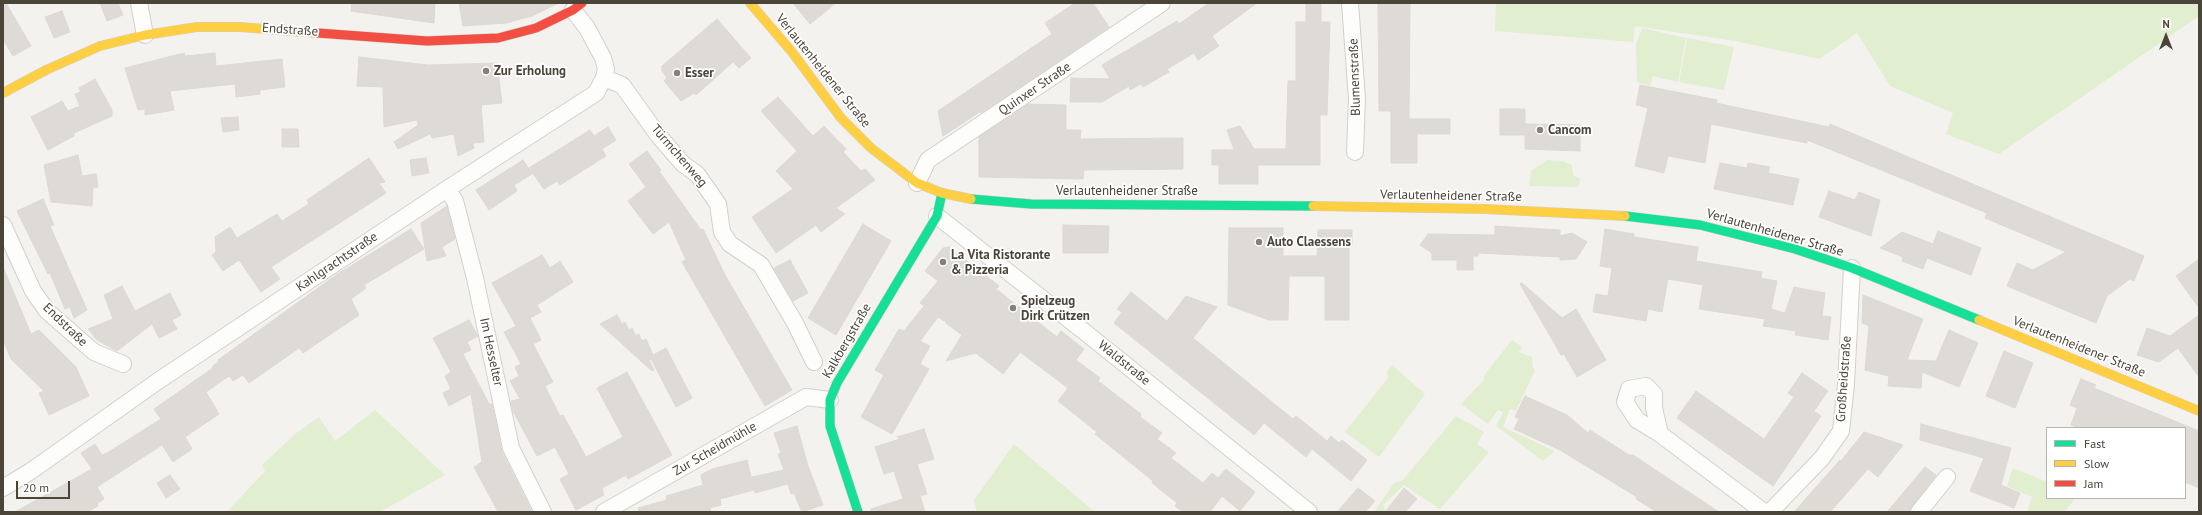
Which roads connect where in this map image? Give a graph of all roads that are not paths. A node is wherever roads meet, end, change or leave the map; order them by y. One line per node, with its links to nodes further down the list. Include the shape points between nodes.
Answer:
1 (139, 3): 6 (street)
2 (1162, 3): 10 (street, Quinxer Straße, via 928,160)
3 (1350, 3): 9 (street, Blumenstraße, via 1357,99)
4 (753, 4): 10 (main road, Verlautenheidener Straße, via 841,118 871,148)
5 (577, 7): 6 (main road, Endstraße, via 536,28 498,38 428,40 240,27 197,27); 7 (street, via 603,58 606,69)
6 (145, 35): 8 (main road, Endstraße, via 100,46)
7 (604, 78): 11 (street, Kahlgrachtstraße, via 596,93 587,100); 16 (street, Türmchenweg, via 622,85 658,135 683,164 697,174 718,204 722,232 730,244 761,265 795,323)
8 (3, 93)
9 (1355, 152)
10 (917, 183): 12 (main road, Verlautenheidener Straße)
11 (447, 189): 22 (street, Kahlgrachtstraße, via 158,381); 23 (street, Im Hesselter, via 454,201 475,278 511,448)
12 (942, 193): 13 (main road, Kalkbergstraße); 15 (main road, Verlautenheidener Straße, via 962,198 1031,204 1416,208 1608,214 1700,225 1795,249)
13 (937, 216): 18 (main road, Kalkbergstraße, via 837,382); 26 (street, Waldstraße)
14 (3, 225): 17 (street, Endstraße, via 33,291 48,311 94,352)
15 (1852, 268): 19 (main road, Verlautenheidener Straße); 28 (street, Großheidstraße, via 1841,431 1822,458)
16 (814, 362)
17 (123, 364)
18 (830, 400): 24 (street, Zur Scheidmühle, via 806,397); 25 (main road, Kalkbergstraße, via 830,426)
19 (2199, 411)
20 (1660, 434): 27 (street)
21 (1947, 477): 29 (street)
22 (3, 488)
23 (543, 512)
24 (604, 512)
25 (858, 512)
26 (1309, 512)
27 (1764, 512)
28 (1770, 512)
29 (1919, 512)

